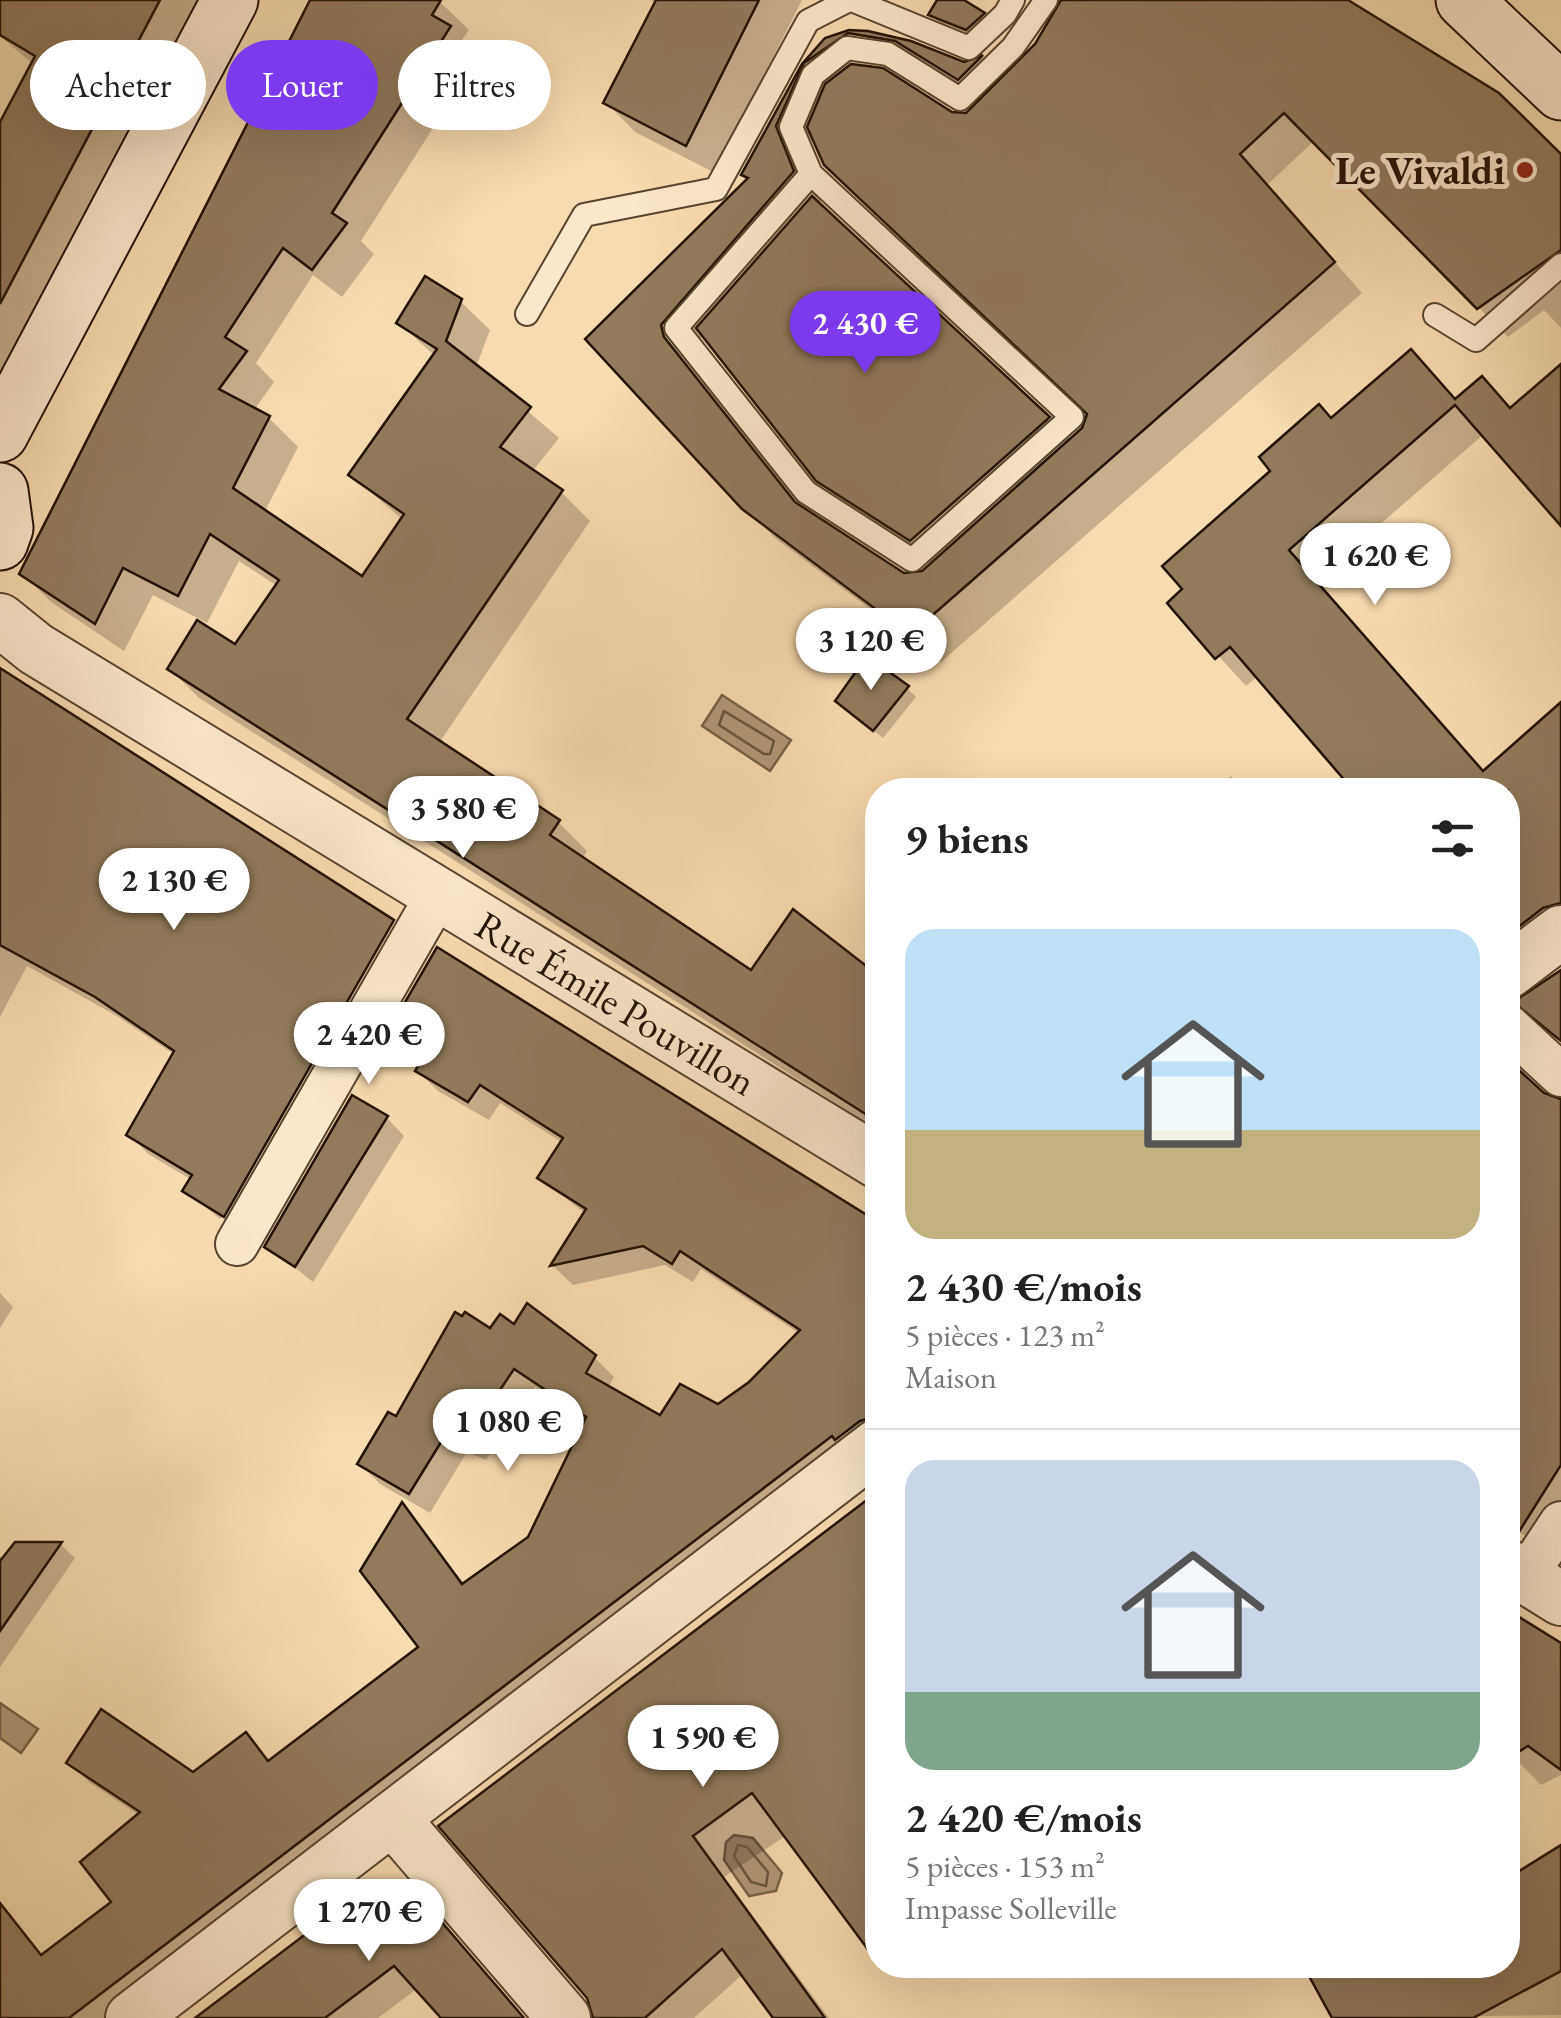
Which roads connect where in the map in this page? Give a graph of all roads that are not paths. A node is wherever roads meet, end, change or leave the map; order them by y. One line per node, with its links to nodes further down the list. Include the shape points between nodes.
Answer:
1 (230, 0): 11 (main road)
2 (850, 0): 3 (lane, via 969,48); 9 (lane, via 808,21 716,189 584,216)
3 (1013, 0)
4 (1046, 0): 7 (lane, via 1014,47 960,99 888,54 848,48 813,74 791,127)
5 (1464, 0): 6 (main road)
6 (1561, 92)
7 (810, 174): 7 (lane, via 676,328 806,492 912,560 1072,417)
8 (1561, 265): 10 (lane, via 1476,340)
9 (527, 314)
10 (1435, 315)
11 (0, 434)
12 (0, 491): 13 (main road)
13 (0, 542)
14 (0, 620): 15 (street, Rue Émile Pouvillon, via 36,649)
15 (438, 894): 20 (street, Rue Émile Pouvillon); 21 (street)
16 (1561, 932): 17 (street)
17 (1520, 963)
18 (1520, 1037): 19 (street)
19 (1561, 1075)
20 (865, 1154)
21 (237, 1244)
22 (865, 1456): 25 (street)
23 (1561, 1523): 24 (street)
24 (1531, 1581)
25 (393, 1819): 26 (street); 27 (street)
26 (132, 2018)
27 (564, 2018)

